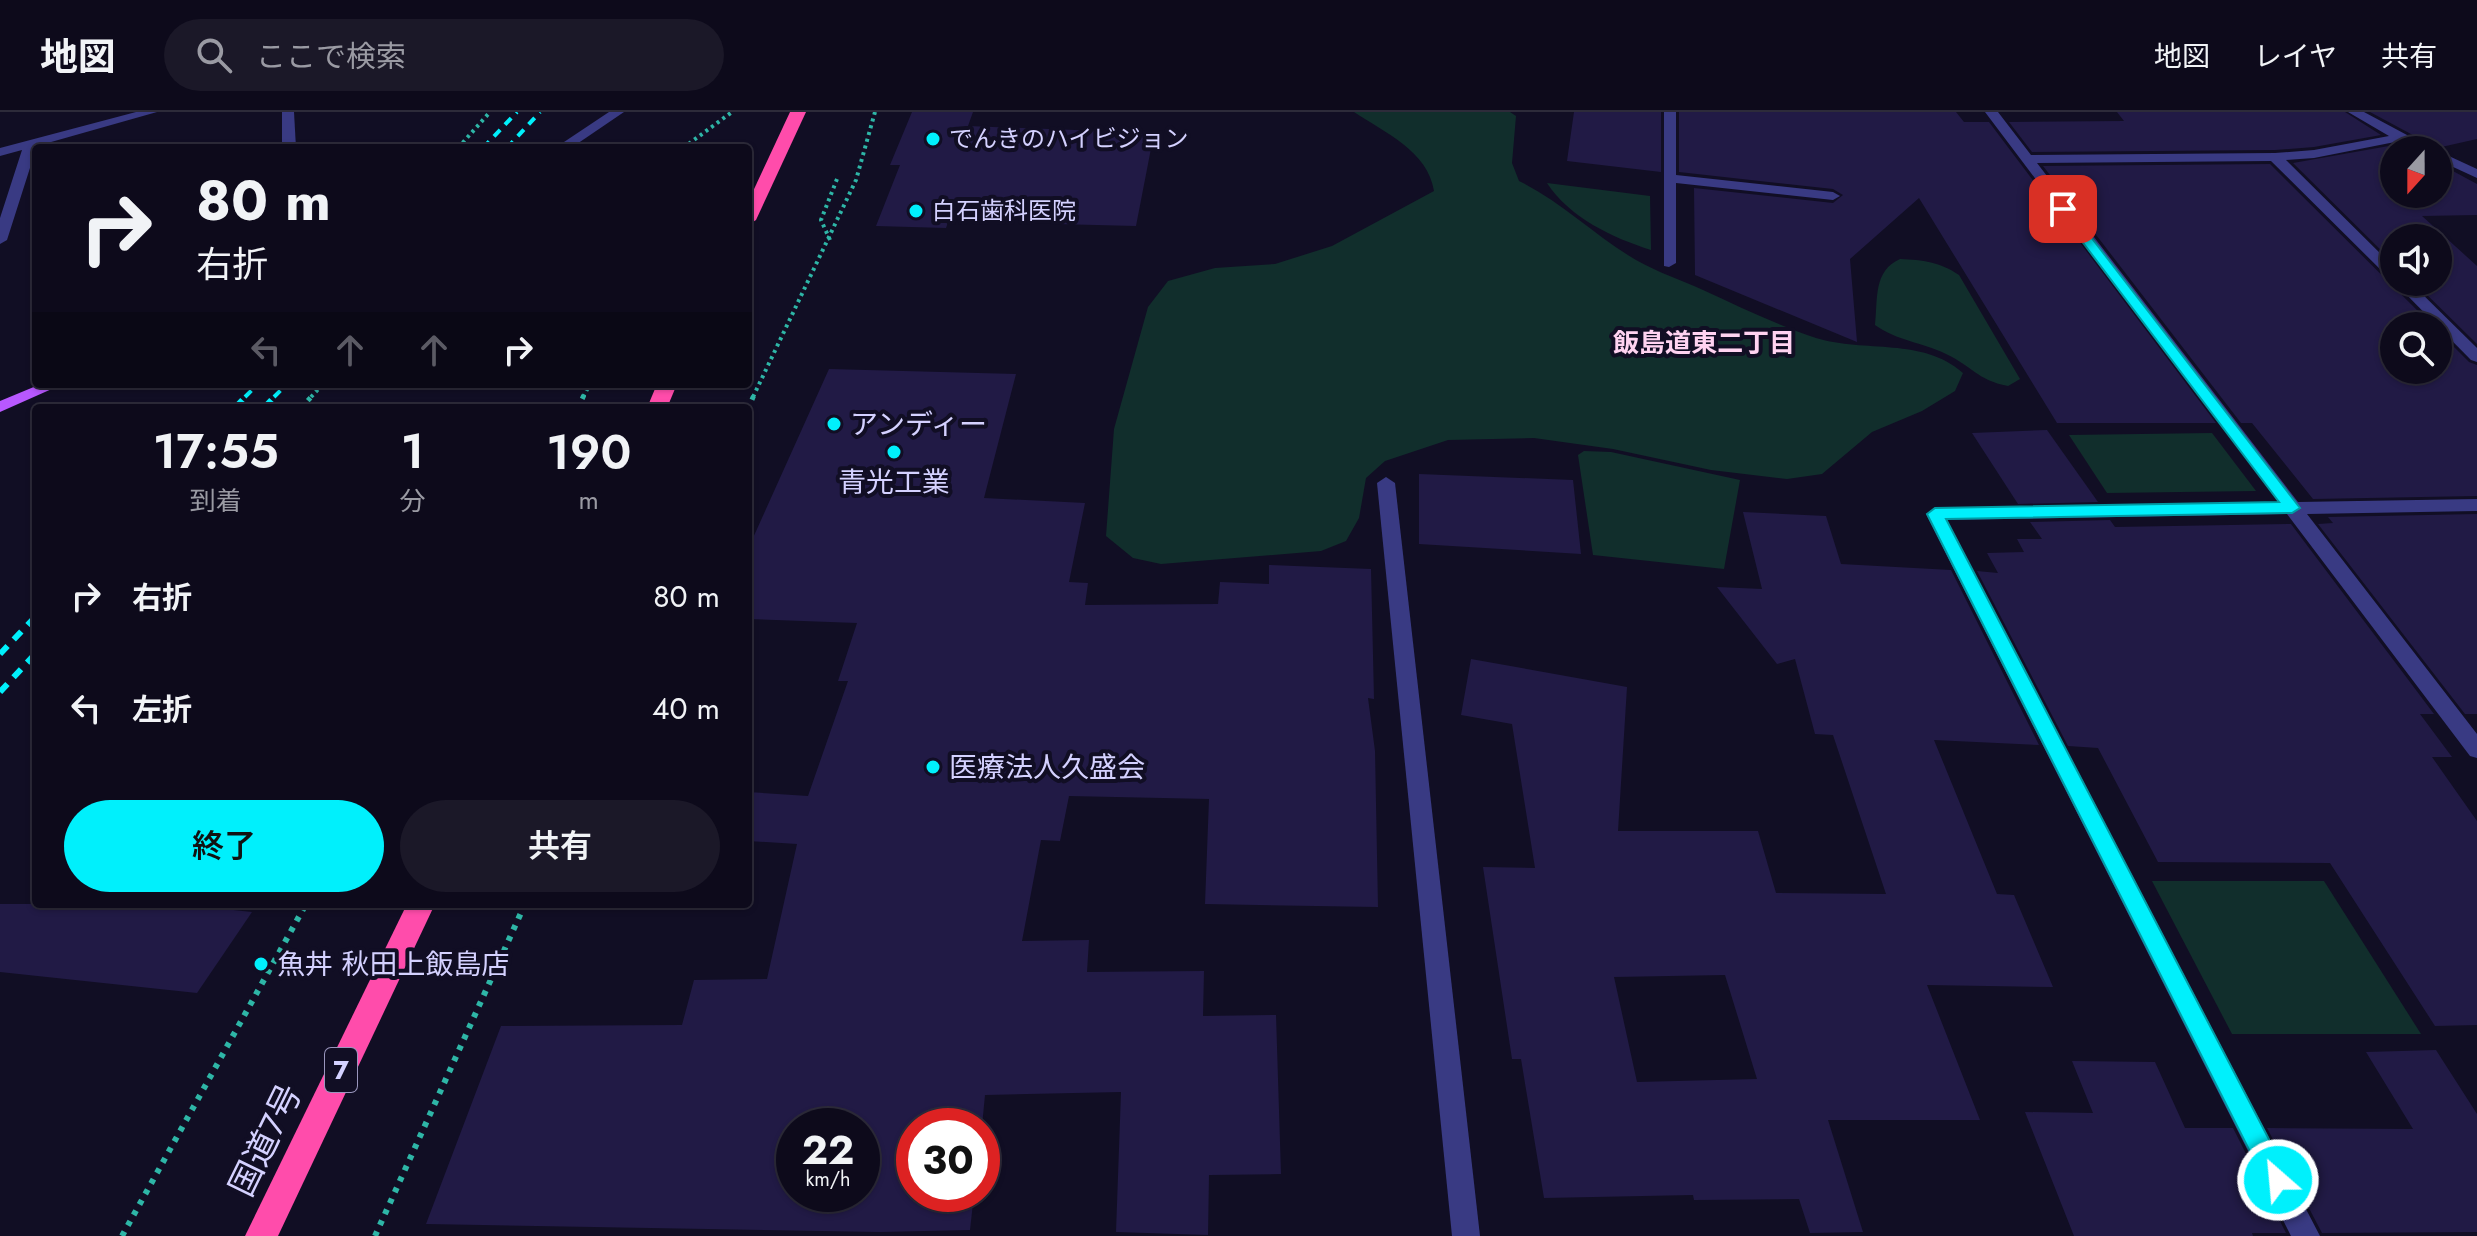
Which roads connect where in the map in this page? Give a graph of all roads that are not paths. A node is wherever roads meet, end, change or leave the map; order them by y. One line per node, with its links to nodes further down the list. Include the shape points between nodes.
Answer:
1 (151, 112): 10 (street)
2 (288, 112): 11 (street)
3 (618, 112): 12 (street)
4 (798, 112): 20 (highway)
5 (1670, 112): 18 (street)
6 (1991, 112): 15 (street)
7 (2354, 112): 8 (street)
8 (2400, 136)
9 (2380, 141): 14 (street)
10 (31, 144): 13 (street); 21 (street)
11 (289, 144)
12 (568, 144)
13 (0, 152)
14 (2275, 157): 15 (street); 22 (street)
15 (2025, 159): 30 (street)
16 (2452, 162): 17 (street)
17 (2477, 174)
18 (1670, 178): 19 (street); 23 (street)
19 (1833, 196)
20 (753, 201)
21 (0, 240)
22 (2380, 261)
23 (1669, 263)
24 (2415, 296): 25 (street)
25 (2477, 357)
26 (45, 388): 27 (main road)
27 (0, 407)
28 (1386, 483): 34 (street)
29 (2477, 505): 30 (street)
30 (2292, 508): 31 (street); 35 (street, via 1935,514)
31 (2477, 750)
32 (419, 908): 33 (highway, 国道7号 / 7)
33 (261, 1236)
34 (1466, 1236)
35 (2306, 1236)

